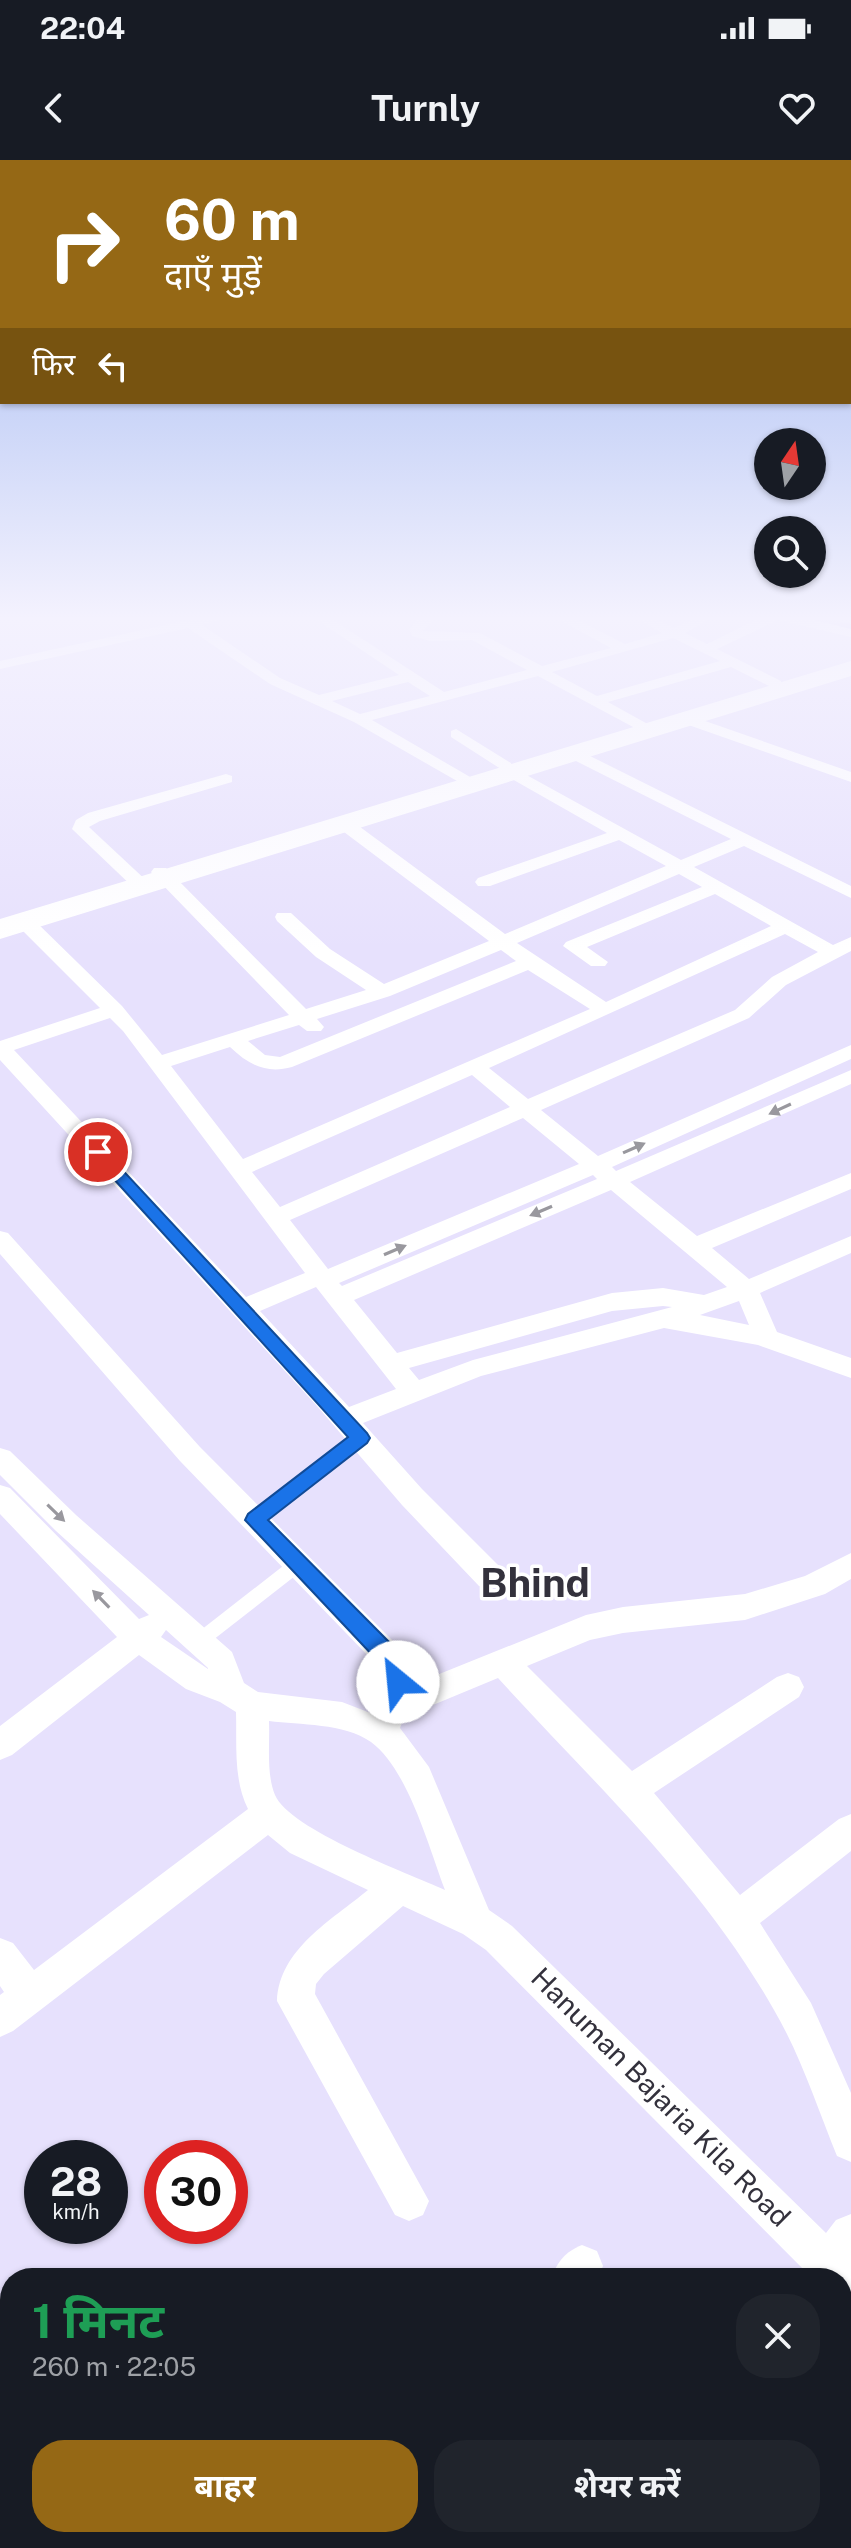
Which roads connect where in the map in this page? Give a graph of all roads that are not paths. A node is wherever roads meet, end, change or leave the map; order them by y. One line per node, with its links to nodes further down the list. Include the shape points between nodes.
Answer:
1 (373, 727): 9 (street)
2 (709, 727): 7 (street)
3 (644, 728): 5 (highway); 6 (highway)
4 (456, 734): 6 (street)
5 (572, 753): 6 (highway); 12 (street)
6 (508, 769): 9 (highway); 11 (street)
7 (851, 777)
8 (226, 779): 14 (street, via 82,824 80,829)
9 (467, 782): 10 (highway); 14 (highway)
10 (346, 825): 14 (highway); 21 (street)
11 (620, 834): 13 (street); 15 (street)
12 (746, 839): 13 (street); 17 (street)
13 (680, 867): 16 (street); 21 (street)
14 (151, 879): 18 (highway); 28 (street)
15 (484, 882)
16 (717, 887): 20 (street); 24 (street, via 573,946)
17 (851, 893)
18 (8, 917): 26 (street)
19 (284, 917): 25 (street, via 323,953)
20 (786, 926): 22 (street); 27 (street)
21 (501, 940): 23 (street); 25 (street)
22 (842, 948): 36 (street, via 781,979 753,1008)
23 (530, 962): 27 (street); 30 (street)
24 (598, 962)
25 (383, 992): 28 (street)
26 (115, 1010): 31 (street); 33 (street)
27 (605, 1010): 34 (street)
28 (303, 1019): 29 (street); 30 (street)
29 (235, 1040): 30 (street, via 257,1061 271,1065); 33 (street)
30 (336, 1043)
31 (0, 1048): 46 (street)
32 (851, 1051): 38 (street, one-way to 32)
33 (159, 1063): 37 (street)
34 (475, 1067): 36 (street); 37 (street)
35 (851, 1076): 38 (street, one-way to 38, via 761,1118)
36 (527, 1108): 38 (street); 40 (street)
37 (239, 1169): 40 (street)
38 (604, 1173): 43 (street); 44 (street)
39 (851, 1180): 43 (street)
40 (275, 1218): 44 (street)
41 (0, 1239): 55 (street)
42 (851, 1244): 45 (street)
43 (696, 1246): 45 (street)
44 (326, 1285): 46 (street); 51 (street)
45 (746, 1289): 47 (street); 48 (street)
46 (242, 1309): 52 (street)
47 (684, 1311): 48 (street, via 709,1326); 49 (street); 49 (street, via 663,1297 612,1302)
48 (768, 1340): 50 (street)
49 (509, 1346): 51 (street)
50 (851, 1369)
51 (401, 1377): 52 (street)
52 (342, 1417): 55 (lane); 58 (street)
53 (0, 1458): 59 (street, one-way to 59)
54 (0, 1496): 60 (street, one-way to 54)
55 (255, 1520): 56 (street)
56 (298, 1564): 61 (lane); 65 (street, via 394,1666 398,1682)
57 (851, 1565): 62 (street, via 780,1598 598,1626)
58 (490, 1577)
59 (167, 1616): 60 (street); 61 (street)
60 (138, 1638): 64 (street, via 197,1679); 66 (street)
61 (198, 1642): 64 (street, via 221,1661)
62 (502, 1661): 65 (street); 67 (street)
63 (788, 1687): 67 (street)
64 (241, 1698): 65 (street); 68 (street, via 258,1795)
65 (386, 1720): 72 (street, via 417,1778)
66 (0, 1745)
67 (629, 1791): 71 (street)
68 (268, 1814): 70 (street, via 302,1842); 74 (street)
69 (851, 1830): 71 (street)
70 (400, 1886): 72 (street); 77 (street, via 299,1974 296,2001)
71 (735, 1921): 76 (street, via 806,2031)
72 (476, 1922): 78 (street, Hanuman Bajaria Kila Road, via 525,1962)
73 (0, 1956): 74 (street)
74 (30, 1995): 75 (street)
75 (0, 2018)
76 (851, 2142)
77 (409, 2201)
78 (837, 2268)

